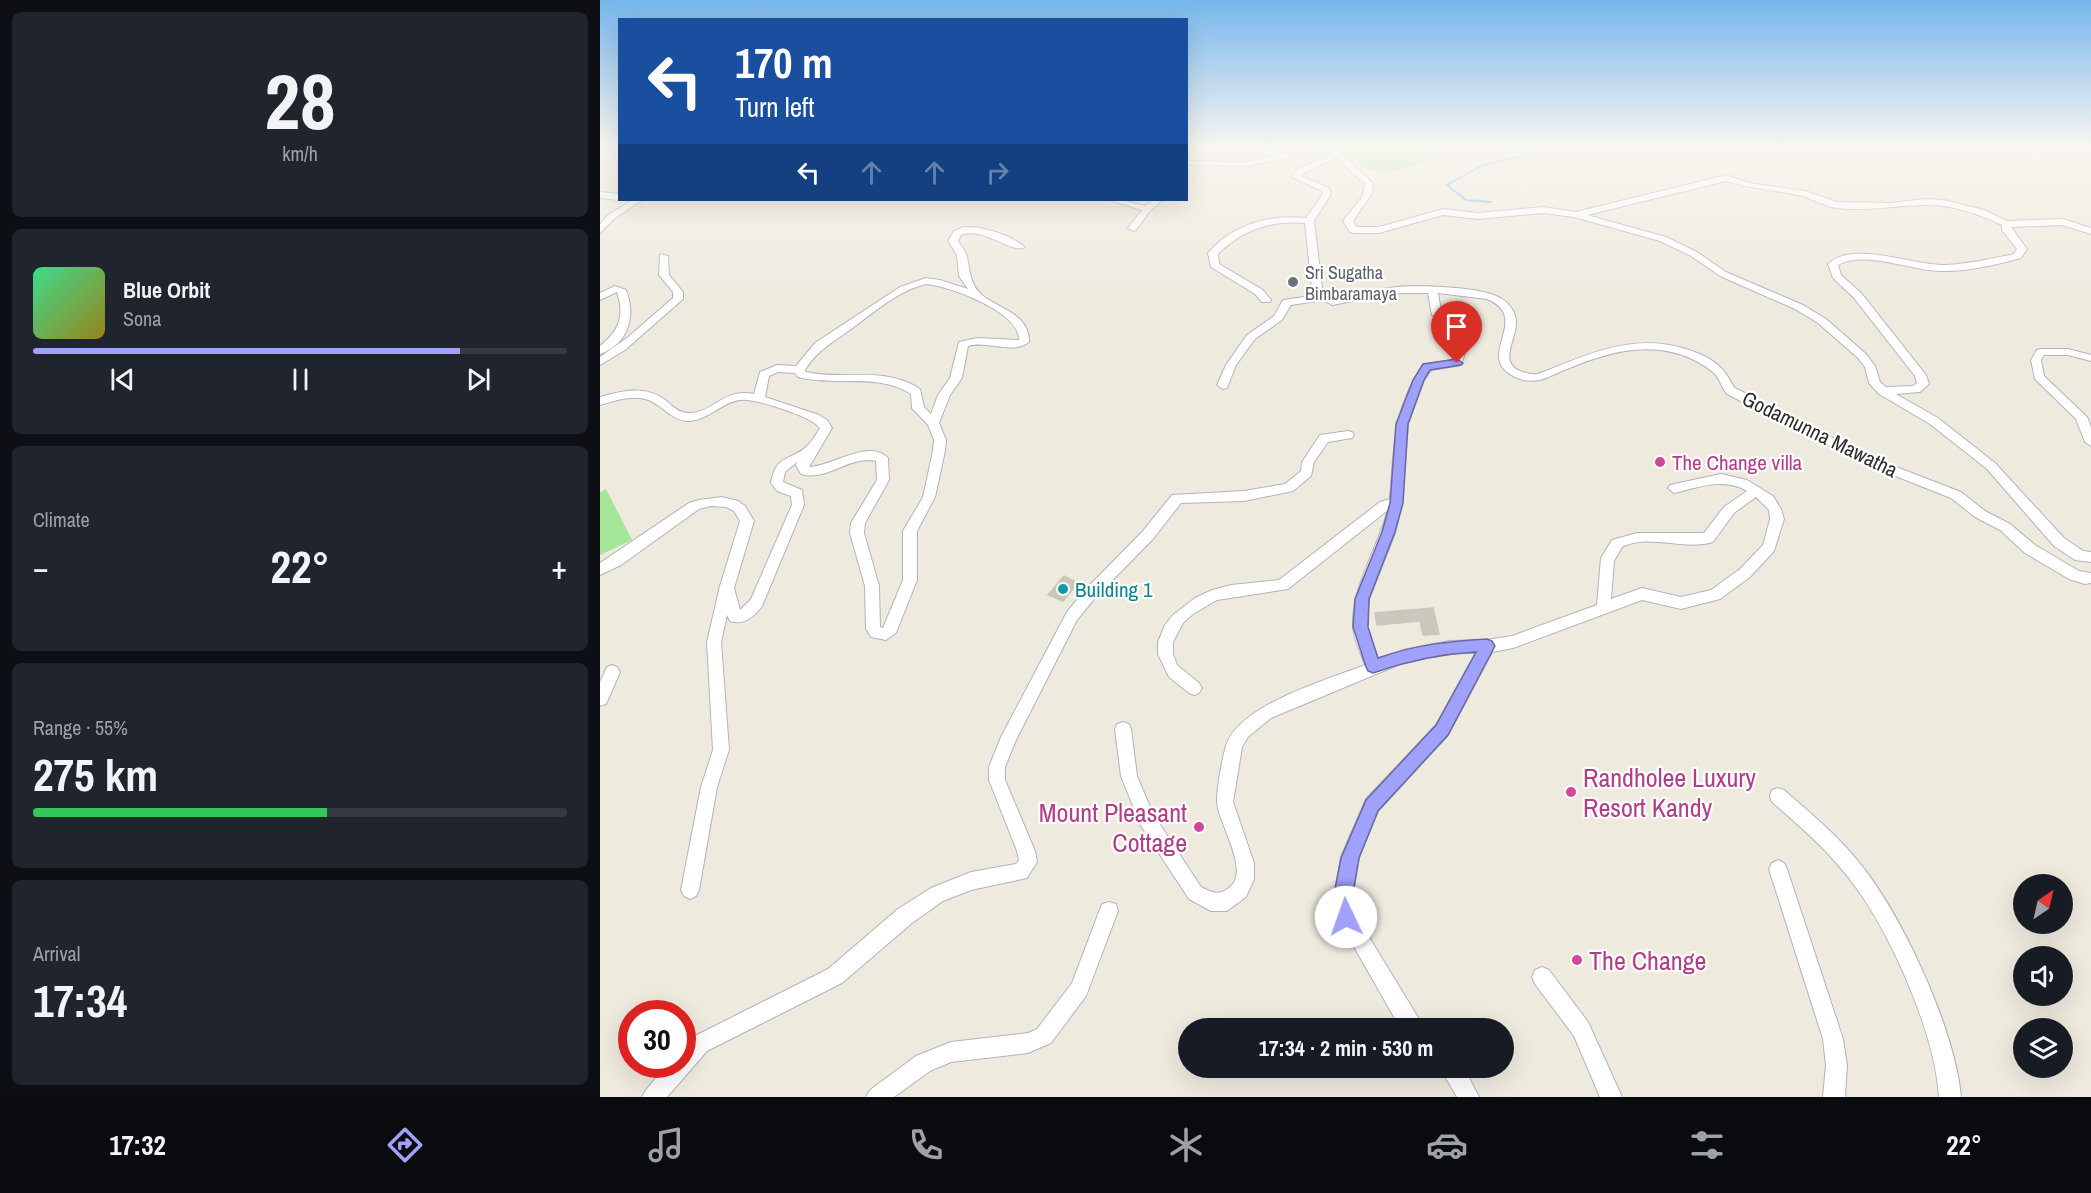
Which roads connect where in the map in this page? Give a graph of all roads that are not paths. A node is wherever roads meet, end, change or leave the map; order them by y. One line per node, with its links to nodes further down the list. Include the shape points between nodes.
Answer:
1 (1326, 196): 10 (street)
2 (1367, 196): 9 (street, via 1348,221 1359,232 1443,212 1478,216 1543,210)
3 (1657, 196): 9 (street)
4 (1811, 196): 11 (street, via 1836,205 1944,203 1981,212)
5 (636, 201): 13 (street, via 611,217)
6 (1117, 201): 8 (street)
7 (1157, 201): 8 (street)
8 (1146, 209): 12 (street)
9 (1575, 214): 27 (street, via 1663,239 1723,274 1799,307 1863,356)
10 (1309, 221): 20 (street, via 1317,289); 21 (street, via 1281,219 1250,227 1227,238 1213,253 1214,265)
11 (2006, 224): 14 (street, via 2063,222); 27 (street, via 2022,249 2011,258 1939,268 1852,258 1833,264 1836,276 1858,296 1923,384 1916,389)
12 (1133, 228)
13 (600, 230)
14 (2091, 231)
15 (1020, 247): 18 (street, via 982,230 957,233 953,241 962,255 964,276)
16 (663, 256): 24 (street, via 664,275 678,291 678,299 622,349)
17 (1433, 291): 20 (street, via 1393,290 1344,302); 36 (street, via 1436,313 1461,320 1460,353 1457,363 1427,367 1419,380 1402,424); 39 (street, Godamunna Mawatha, via 1468,293 1499,301 1508,309 1513,326 1502,354 1509,370 1523,377 1535,379 1602,353 1635,346 1681,352 1706,362 1721,374 1731,391 1869,461 1956,495 2005,527 2030,549 2074,575)
18 (976, 294): 25 (street, via 935,281 911,285 816,347); 30 (street, via 1018,322 1027,338 1014,346 975,341 963,344 956,378)
19 (600, 297): 22 (street, via 608,291 621,290 628,318 619,334)
20 (1324, 297): 26 (street, via 1287,302 1278,318 1251,337 1230,365)
21 (1266, 300)
22 (600, 351)
23 (2091, 358): 32 (street, via 2053,350 2041,352 2036,360 2039,377 2081,417)
24 (600, 362)
25 (799, 370): 28 (street, via 768,370); 30 (street, via 810,377 907,384 916,392 918,408)
26 (1223, 386)
27 (1883, 391): 37 (street, via 1934,421 1991,466 2059,542)
28 (756, 399): 29 (street, via 738,396 691,416 681,416 656,399 638,393); 33 (street, via 822,422 826,428)
29 (600, 401)
30 (933, 423): 33 (street, via 940,440 937,463 928,497 910,531 910,580 886,634 873,629 873,586 857,533 858,523 883,480 882,458 861,454 815,472 805,471 802,465)
31 (1348, 435): 54 (street, via 1324,438 1308,462 1307,473 1289,488 1244,496 1177,498 1072,616 997,767 997,780 1026,851 1028,862 1021,872 971,881 937,894 835,976)
32 (2091, 442)
33 (815, 447): 40 (street, via 779,470 777,483 797,493 798,505 757,602 748,614 735,617)
34 (1674, 488): 35 (street, via 1721,478)
35 (1756, 490): 41 (street, via 1729,510 1708,538 1634,539 1614,545 1607,560); 41 (street, via 1768,499 1777,519 1769,547 1745,573 1715,595 1701,600 1681,603 1641,594)
36 (1396, 503): 43 (street, via 1362,599 1360,627); 45 (street, via 1385,505 1283,585 1223,592 1183,612 1168,632 1166,656 1170,669)
37 (2090, 559)
38 (600, 570): 40 (street, via 694,506 719,501 739,508 747,521)
39 (2091, 578)
40 (727, 586): 50 (street, via 714,642 721,750 709,787)
41 (1604, 608): 42 (street, via 1513,642)
42 (1487, 646): 43 (street, via 1437,649); 53 (street, via 1442,730 1372,806 1350,858 1342,899 1346,917)
43 (1373, 667): 47 (street, via 1265,713 1242,732 1233,746 1225,802 1245,863 1245,879 1240,891 1227,902 1212,902 1195,893 1147,820 1129,776)
44 (612, 672): 46 (street)
45 (1194, 688)
46 (600, 699)
47 (1123, 729)
48 (1778, 796): 62 (street, via 1860,877 1902,949 1935,1027 1951,1081)
49 (1779, 869): 61 (street, via 1832,1033 1839,1072)
50 (690, 890)
51 (1109, 911): 58 (street, via 1079,989 1044,1036 1028,1043 951,1052 923,1063)
52 (1542, 977): 60 (street, via 1581,1029)
53 (1406, 1018)
54 (696, 1048)
55 (670, 1078): 57 (street)
56 (1458, 1078): 59 (street)
57 (653, 1097)
58 (877, 1097)
59 (1468, 1097)
60 (1611, 1097)
61 (1834, 1097)
62 (1950, 1097)

